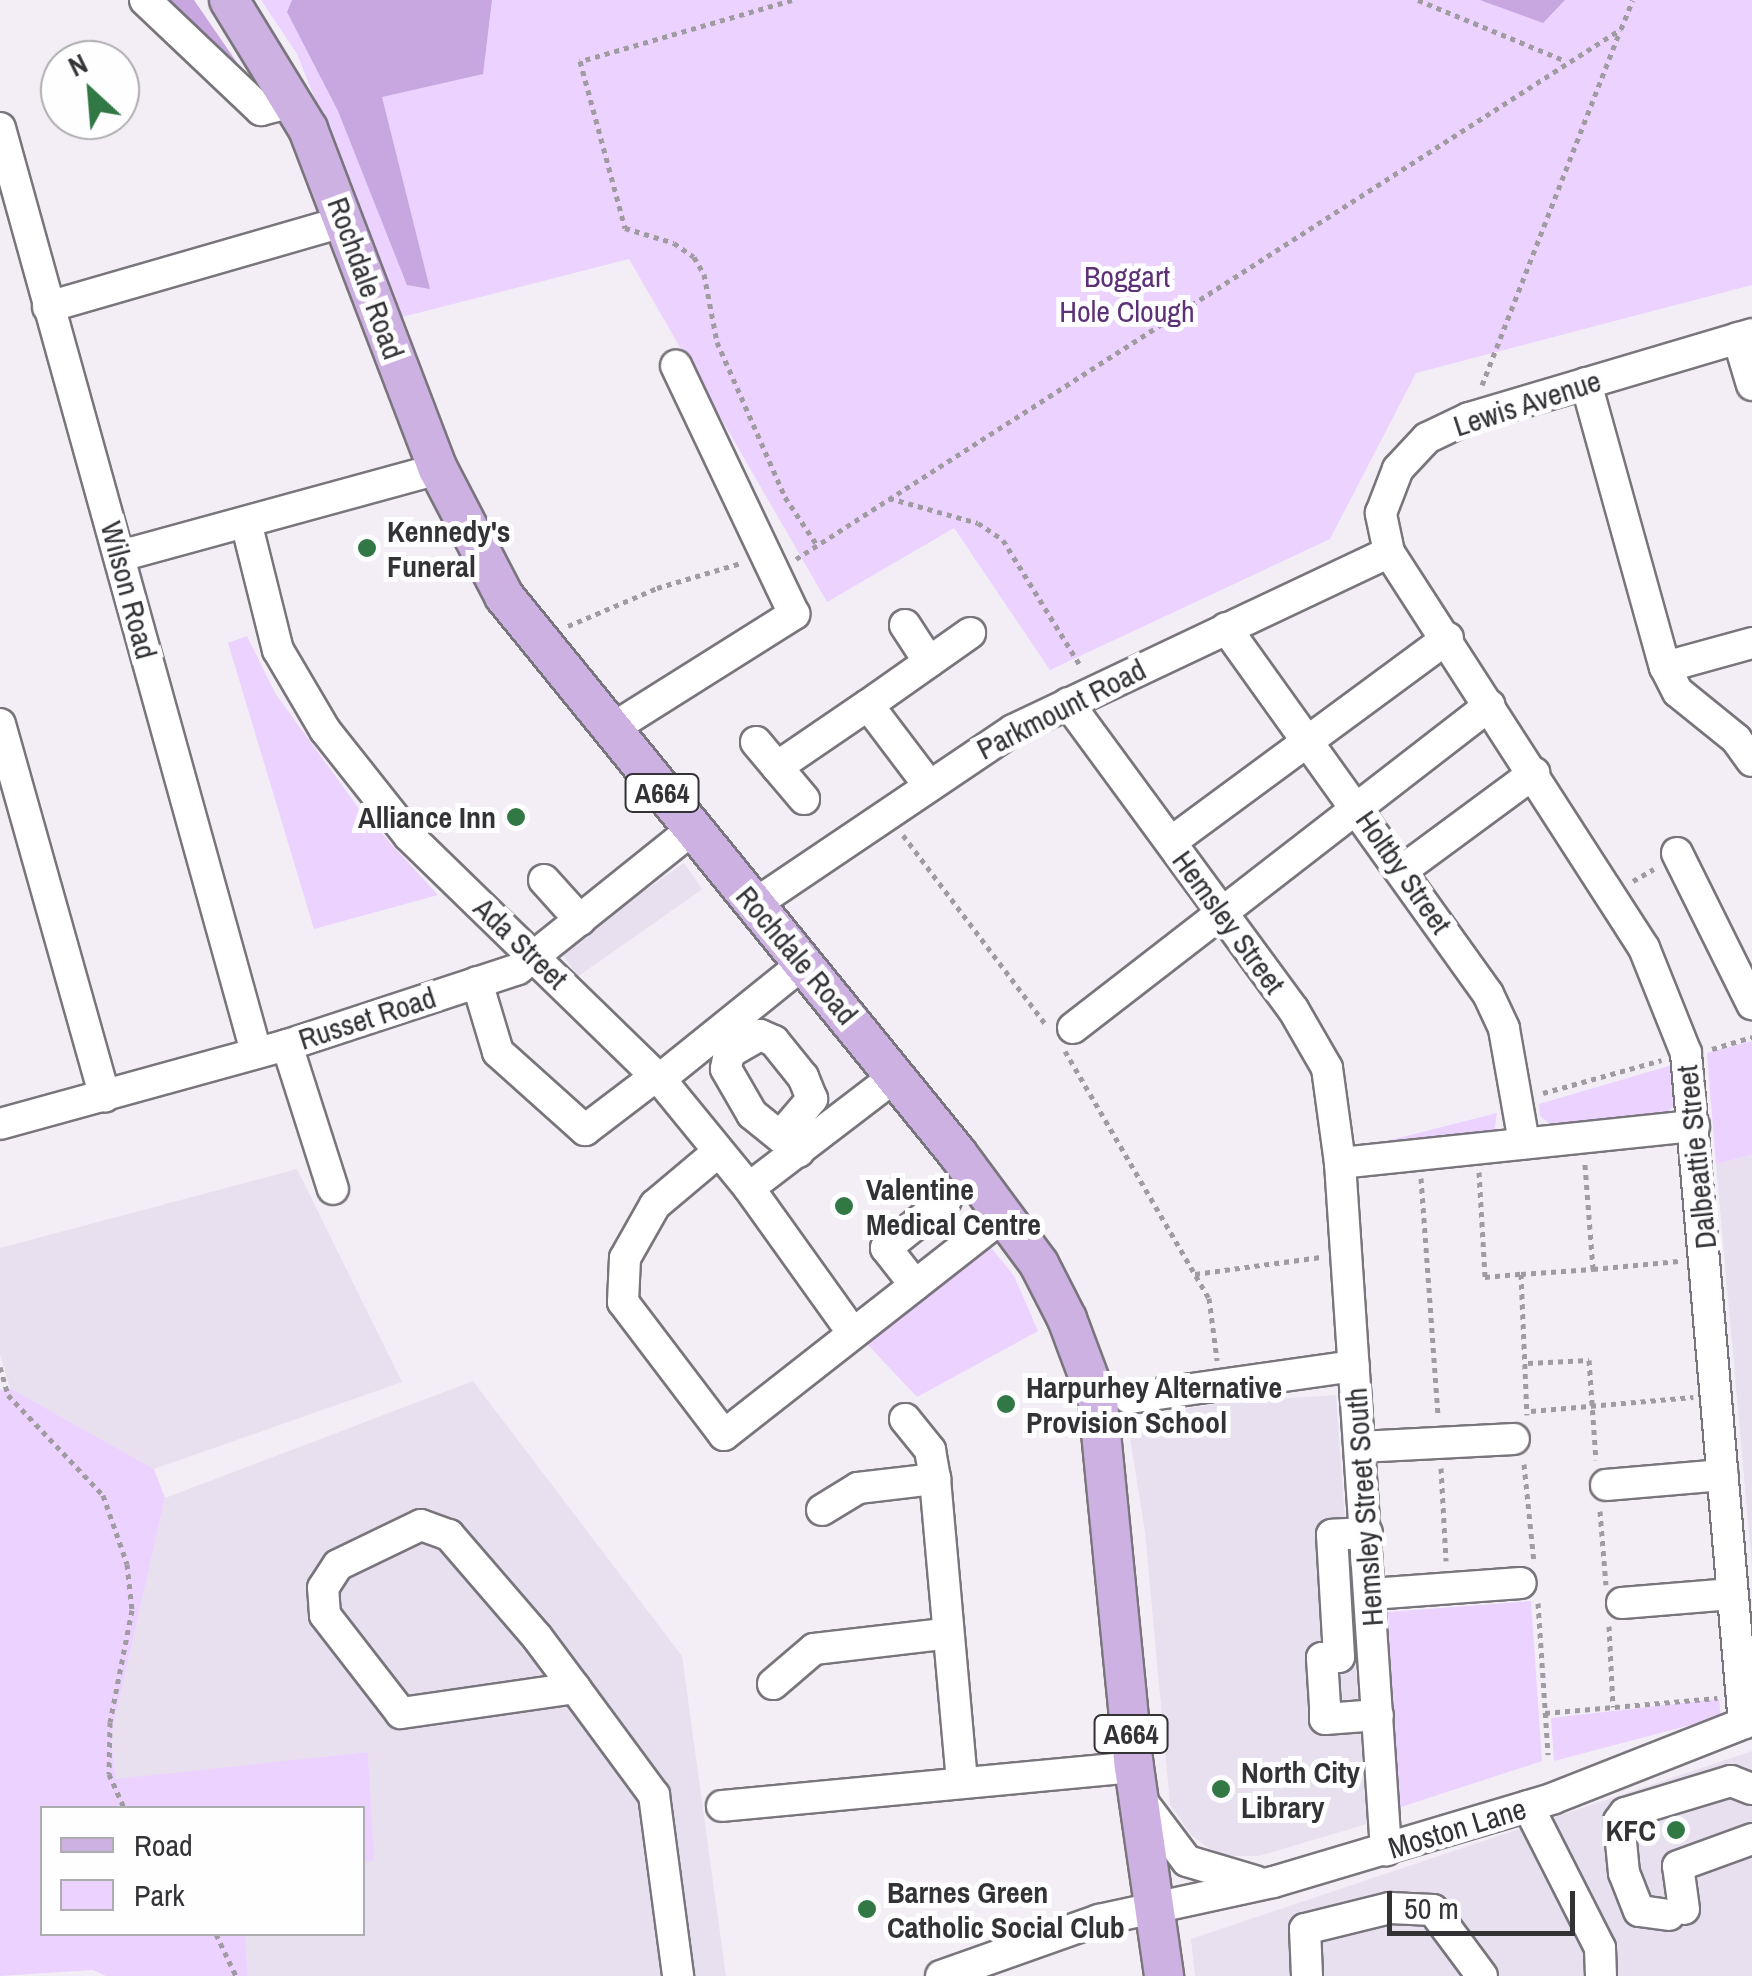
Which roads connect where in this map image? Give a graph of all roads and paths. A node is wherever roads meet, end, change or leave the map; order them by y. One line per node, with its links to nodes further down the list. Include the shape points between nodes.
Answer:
1 (145, 0): 8 (street, via 261,110)
2 (230, 0): 8 (main road, Rochdale Road / A664)
3 (792, 0): 20 (path, via 580,61 624,228 674,243 704,274 717,342 785,497)
4 (1418, 0): 7 (path)
5 (1634, 0): 6 (path)
6 (1620, 28): 7 (path); 16 (path)
7 (1566, 61): 18 (path)
8 (294, 102): 10 (main road, Rochdale Road / A664)
9 (0, 128): 11 (street, Wilson Road)
10 (345, 220): 11 (street); 17 (main road, Rochdale Road / A664)
11 (48, 307): 22 (street, Wilson Road)
12 (1745, 336): 14 (street, Lewis Avenue); 15 (street)
13 (676, 366): 23 (street)
14 (1586, 383): 16 (street, Lewis Avenue); 31 (street)
15 (1752, 385)
16 (1469, 418): 21 (street, Lewis Avenue, via 1427,438 1398,469 1381,513)
17 (438, 470): 19 (street); 28 (main road, Rochdale Road / A664, via 468,536)
18 (889, 498): 20 (path); 32 (path, via 978,522 1002,540)
19 (246, 522): 22 (street); 55 (street, Ada Street, via 278,650 326,730 409,836)
20 (816, 545): 23 (path)
21 (1390, 552): 25 (street, Parkmount Road); 27 (street, Dalbeattie Street)
22 (120, 556): 62 (street, Wilson Road)
23 (768, 566): 28 (path, via 657,588); 36 (street, via 794,614)
24 (905, 625): 30 (street)
25 (1226, 628): 32 (street, Parkmount Road); 37 (street, Holtby Street)
26 (970, 633): 30 (street)
27 (1448, 638): 34 (street, Dalbeattie Street); 37 (street)
28 (536, 640): 36 (main road, Rochdale Road / A664)
29 (1752, 643): 31 (street)
30 (929, 662): 33 (street)
31 (1665, 667): 39 (street, via 1678,692)
32 (1082, 696): 42 (street, Parkmount Road); 47 (street, Hemsley Street)
33 (868, 705): 40 (street); 42 (street)
34 (1490, 705): 41 (street, Dalbeattie Street); 44 (street)
35 (0, 724): 66 (street)
36 (610, 730): 46 (main road, Rochdale Road / A664)
37 (1309, 740): 44 (street, Holtby Street); 47 (street)
38 (756, 742): 40 (street)
39 (1750, 754)
40 (777, 767): 43 (street)
41 (1534, 773): 49 (street); 51 (street, Dalbeattie Street)
42 (927, 783): 45 (street, Parkmount Road)
43 (804, 798)
44 (1358, 806): 49 (street, Holtby Street); 53 (street)
45 (886, 813): 52 (street, Parkmount Road); 59 (path)
46 (693, 829): 52 (main road, Rochdale Road / A664); 54 (street, Russet Road)
47 (1172, 842): 53 (street, Hemsley Street)
48 (1677, 854): 51 (path); 58 (street)
49 (1404, 869): 67 (street, Holtby Street, via 1488,994)
50 (544, 880): 54 (street)
51 (1612, 894): 63 (street, Dalbeattie Street, via 1644,948)
52 (755, 904): 56 (main road, Rochdale Road / A664)
53 (1220, 911): 59 (street); 74 (street, Hemsley Street, via 1327,1068)
54 (580, 920): 55 (street, Russet Road)
55 (538, 957): 57 (street, Russet Road); 65 (street, Ada Street)
56 (804, 963): 64 (main road, Rochdale Road / A664); 65 (street)
57 (477, 982): 61 (street, Russet Road); 65 (street, via 498,1052 585,1130)
58 (1752, 1004)
59 (1061, 1035): 82 (path)
60 (1752, 1037): 63 (path)
61 (286, 1045): 62 (street, Russet Road); 76 (street)
62 (256, 1052): 66 (street, Russet Road)
63 (1686, 1053): 67 (path); 69 (street, Dalbeattie Street)
64 (896, 1075): 75 (street, via 791,1142); 78 (main road, Rochdale Road / A664)
65 (658, 1078): 72 (street, Ada Street)
66 (105, 1096): 68 (street, Russet Road)
67 (1521, 1099): 71 (street, Holtby Street)
68 (0, 1124)
69 (1694, 1126): 70 (street); 80 (street, Dalbeattie Street)
70 (1583, 1137): 71 (street); 81 (path)
71 (1524, 1143): 73 (street)
72 (718, 1152): 75 (street, Ada Street); 85 (street, via 656,1206 625,1258 623,1302 724,1435)
73 (1421, 1155): 74 (street); 94 (path)
74 (1340, 1163): 79 (street, Hemsley Street South)
75 (749, 1188): 85 (street, Ada Street)
76 (333, 1190)
77 (946, 1200): 84 (street, via 886,1248)
78 (1004, 1215): 84 (street); 112 (main road, Rochdale Road / A664, via 1067,1319 1098,1402)
79 (1346, 1254): 82 (path); 86 (street, Hemsley Street South)
80 (1706, 1259): 81 (path); 89 (street, Dalbeattie Street)
81 (1593, 1268): 83 (path)
82 (1195, 1274): 88 (path, via 1209,1298)
83 (1521, 1274)
84 (916, 1285): 85 (street)
85 (853, 1333)
86 (1354, 1366): 88 (street); 95 (street, Hemsley Street South)
87 (0, 1367): 115 (path, via 8,1395 103,1495 127,1564 132,1610 110,1722 109,1774)
88 (1220, 1384): 90 (street)
89 (1717, 1394): 91 (path); 96 (street, Dalbeattie Street)
90 (1129, 1398)
91 (1531, 1412)
92 (906, 1419): 97 (street, via 930,1450)
93 (1514, 1439): 94 (street)
94 (1440, 1443): 95 (street); 102 (path)
95 (1360, 1448): 100 (street, Hemsley Street South)
96 (1722, 1475): 98 (street); 104 (street, Dalbeattie Street)
97 (935, 1479): 99 (street, via 858,1488); 106 (street)
98 (1606, 1485)
99 (822, 1510)
100 (1367, 1533): 103 (street, Hemsley Street South); 111 (street, via 1332,1535 1339,1656 1322,1658 1324,1706 1326,1718)
101 (1521, 1583): 102 (street)
102 (1447, 1588): 103 (street)
103 (1371, 1594): 111 (street, Hemsley Street South)
104 (1732, 1594): 105 (street); 110 (street, Dalbeattie Street)
105 (1622, 1603)
106 (944, 1634): 107 (street, via 814,1649); 113 (street)
107 (773, 1684)
108 (575, 1688): 108 (street, via 449,1535 421,1524 338,1565 324,1588 325,1615 401,1713); 124 (street, via 654,1795)
109 (1545, 1713): 110 (path)
110 (1744, 1713): 117 (street, Moston Lane)
111 (1378, 1716): 119 (street, Hemsley Street South)
112 (1135, 1775): 113 (street); 120 (street, via 1152,1821 1187,1861 1218,1874); 121 (main road, Rochdale Road / A664)
113 (962, 1780): 116 (street)
114 (1752, 1789): 118 (street, via 1731,1781 1625,1813 1619,1821 1624,1873 1639,1911 1676,1912 1678,1866)
115 (123, 1806)
116 (722, 1806)
117 (1528, 1806): 119 (street, Moston Lane); 129 (street, via 1600,1948)
118 (1752, 1839)
119 (1386, 1850): 120 (street, Moston Lane)
120 (1273, 1882): 121 (street, Moston Lane)
121 (1153, 1909): 125 (street, Moston Lane, via 1099,1920); 126 (main road, Rochdale Road / A664)
122 (217, 1936): 123 (path)
123 (236, 1976)
124 (678, 1976)
125 (941, 1976)
126 (1164, 1976)
127 (1307, 1976): 128 (street, via 1305,1929 1390,1908 1433,1910)
128 (1482, 1976)
129 (1601, 1976)

